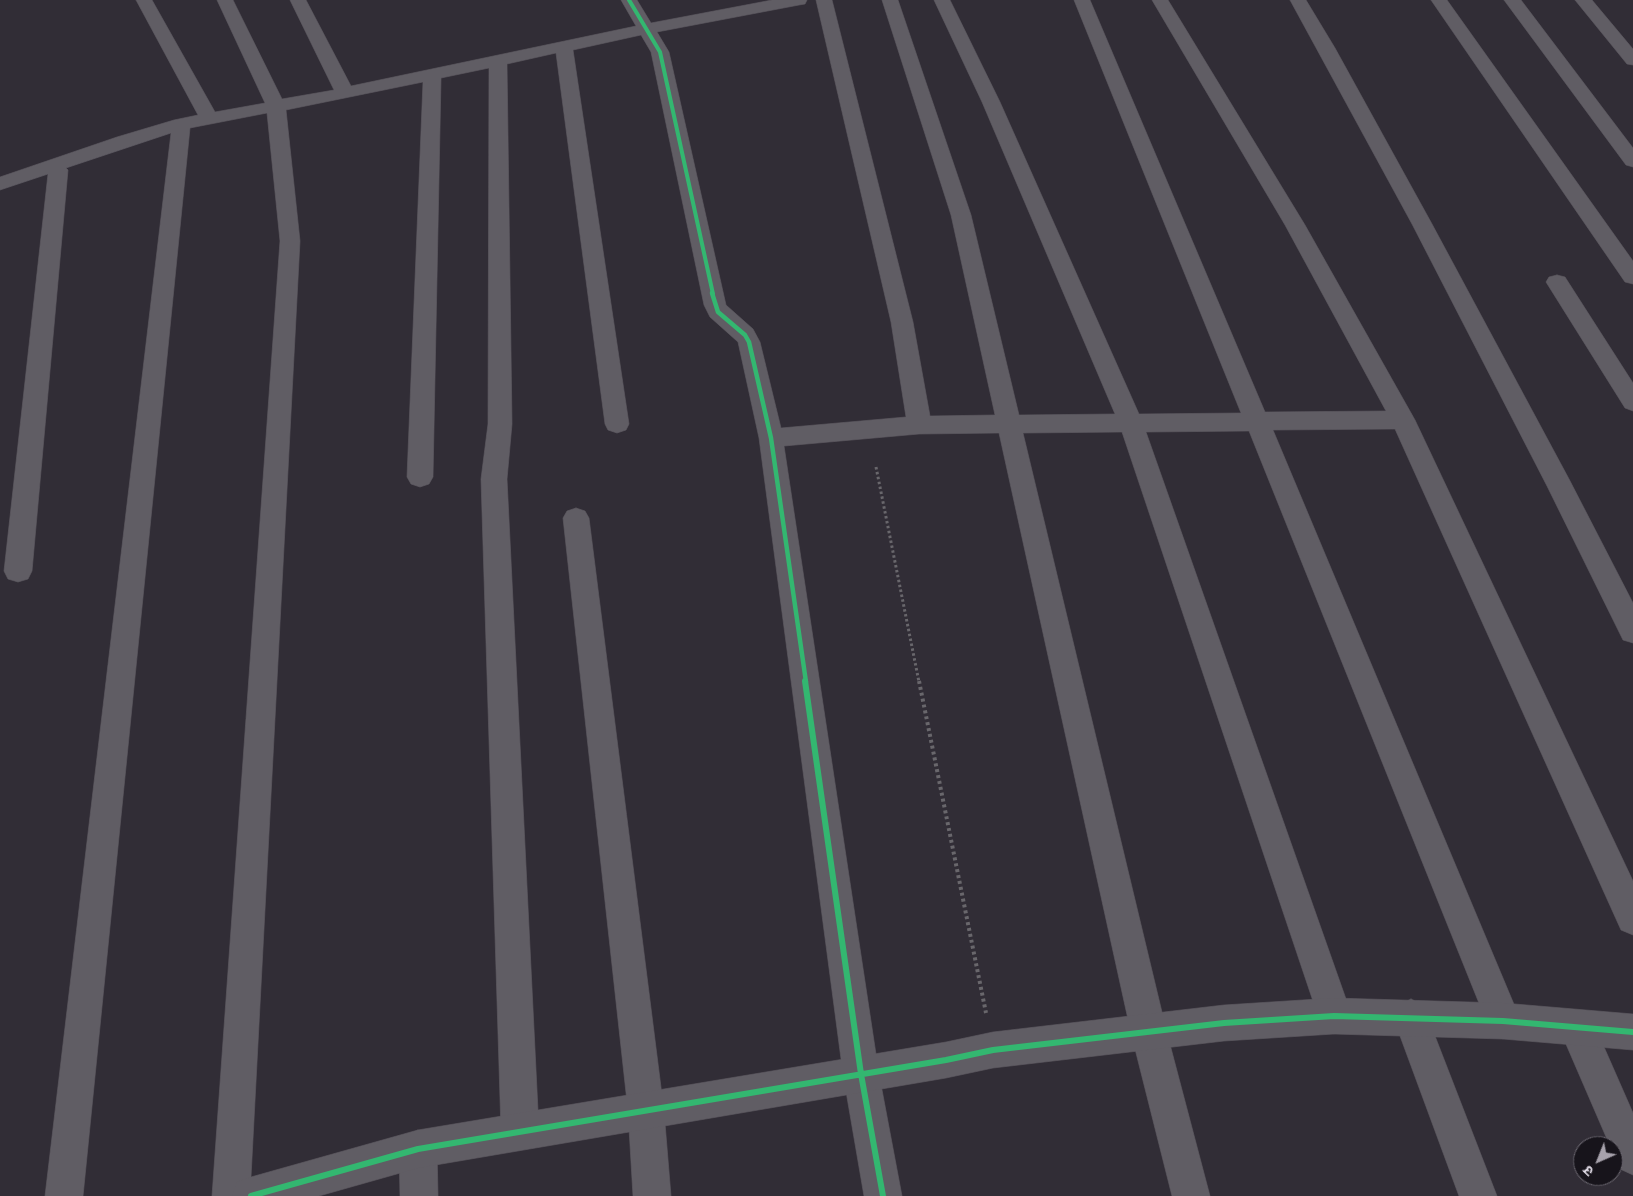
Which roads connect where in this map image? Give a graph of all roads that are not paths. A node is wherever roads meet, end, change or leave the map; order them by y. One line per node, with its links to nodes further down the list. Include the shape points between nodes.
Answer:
1 (144, 0): 22 (street)
2 (225, 0): 21 (street)
3 (298, 0): 20 (street)
4 (629, 0): 15 (street)
5 (799, 0): 15 (street)
6 (824, 0): 35 (street, via 902,322)
7 (890, 0): 34 (street, via 962,215)
8 (942, 0): 32 (street, via 991,102)
9 (1082, 0): 31 (street)
10 (1160, 0): 30 (street, via 1295,224)
11 (1298, 0): 40 (street, via 1422,224)
12 (1439, 0): 27 (street)
13 (1512, 0): 24 (street)
14 (1583, 0): 18 (street)
15 (645, 29): 16 (street); 36 (street, via 660,52 715,305 718,312 750,342)
16 (564, 46): 17 (street); 33 (street)
17 (498, 59): 19 (street); 50 (street, via 500,424 494,479)
18 (1633, 60)
19 (432, 74): 20 (street); 37 (street)
20 (346, 93): 21 (street)
21 (276, 107): 22 (street); 54 (street, via 290,240)
22 (210, 119): 23 (street)
23 (181, 124): 25 (street); 53 (street)
24 (1633, 161)
25 (51, 166): 26 (street); 39 (street, via 58,170)
26 (0, 184)
27 (1633, 277)
28 (1556, 282): 29 (street)
29 (1633, 402)
30 (1403, 420): 31 (street); 41 (street)
31 (1257, 421): 32 (street); 44 (street)
32 (1130, 423): 34 (street); 42 (street)
33 (617, 424)
34 (1010, 424): 35 (street); 47 (street)
35 (919, 425): 36 (street)
36 (770, 438): 48 (street)
37 (420, 477)
38 (576, 518): 49 (street)
39 (18, 571)
40 (1633, 631)
41 (1633, 918)
42 (1334, 1016): 43 (street); 47 (street, via 1224,1023)
43 (1411, 1017): 44 (street); 60 (street)
44 (1503, 1021): 45 (street)
45 (1577, 1028): 46 (street); 52 (street)
46 (1633, 1032)
47 (1149, 1033): 48 (street, via 993,1050); 59 (street)
48 (861, 1074): 49 (street); 58 (street)
49 (646, 1111): 50 (street); 57 (street)
50 (520, 1131): 51 (street)
51 (418, 1149): 55 (street); 56 (street)
52 (1633, 1156)
53 (64, 1196)
54 (231, 1196)
55 (251, 1196)
56 (418, 1196)
57 (652, 1196)
58 (883, 1196)
59 (1192, 1196)
60 (1478, 1196)

